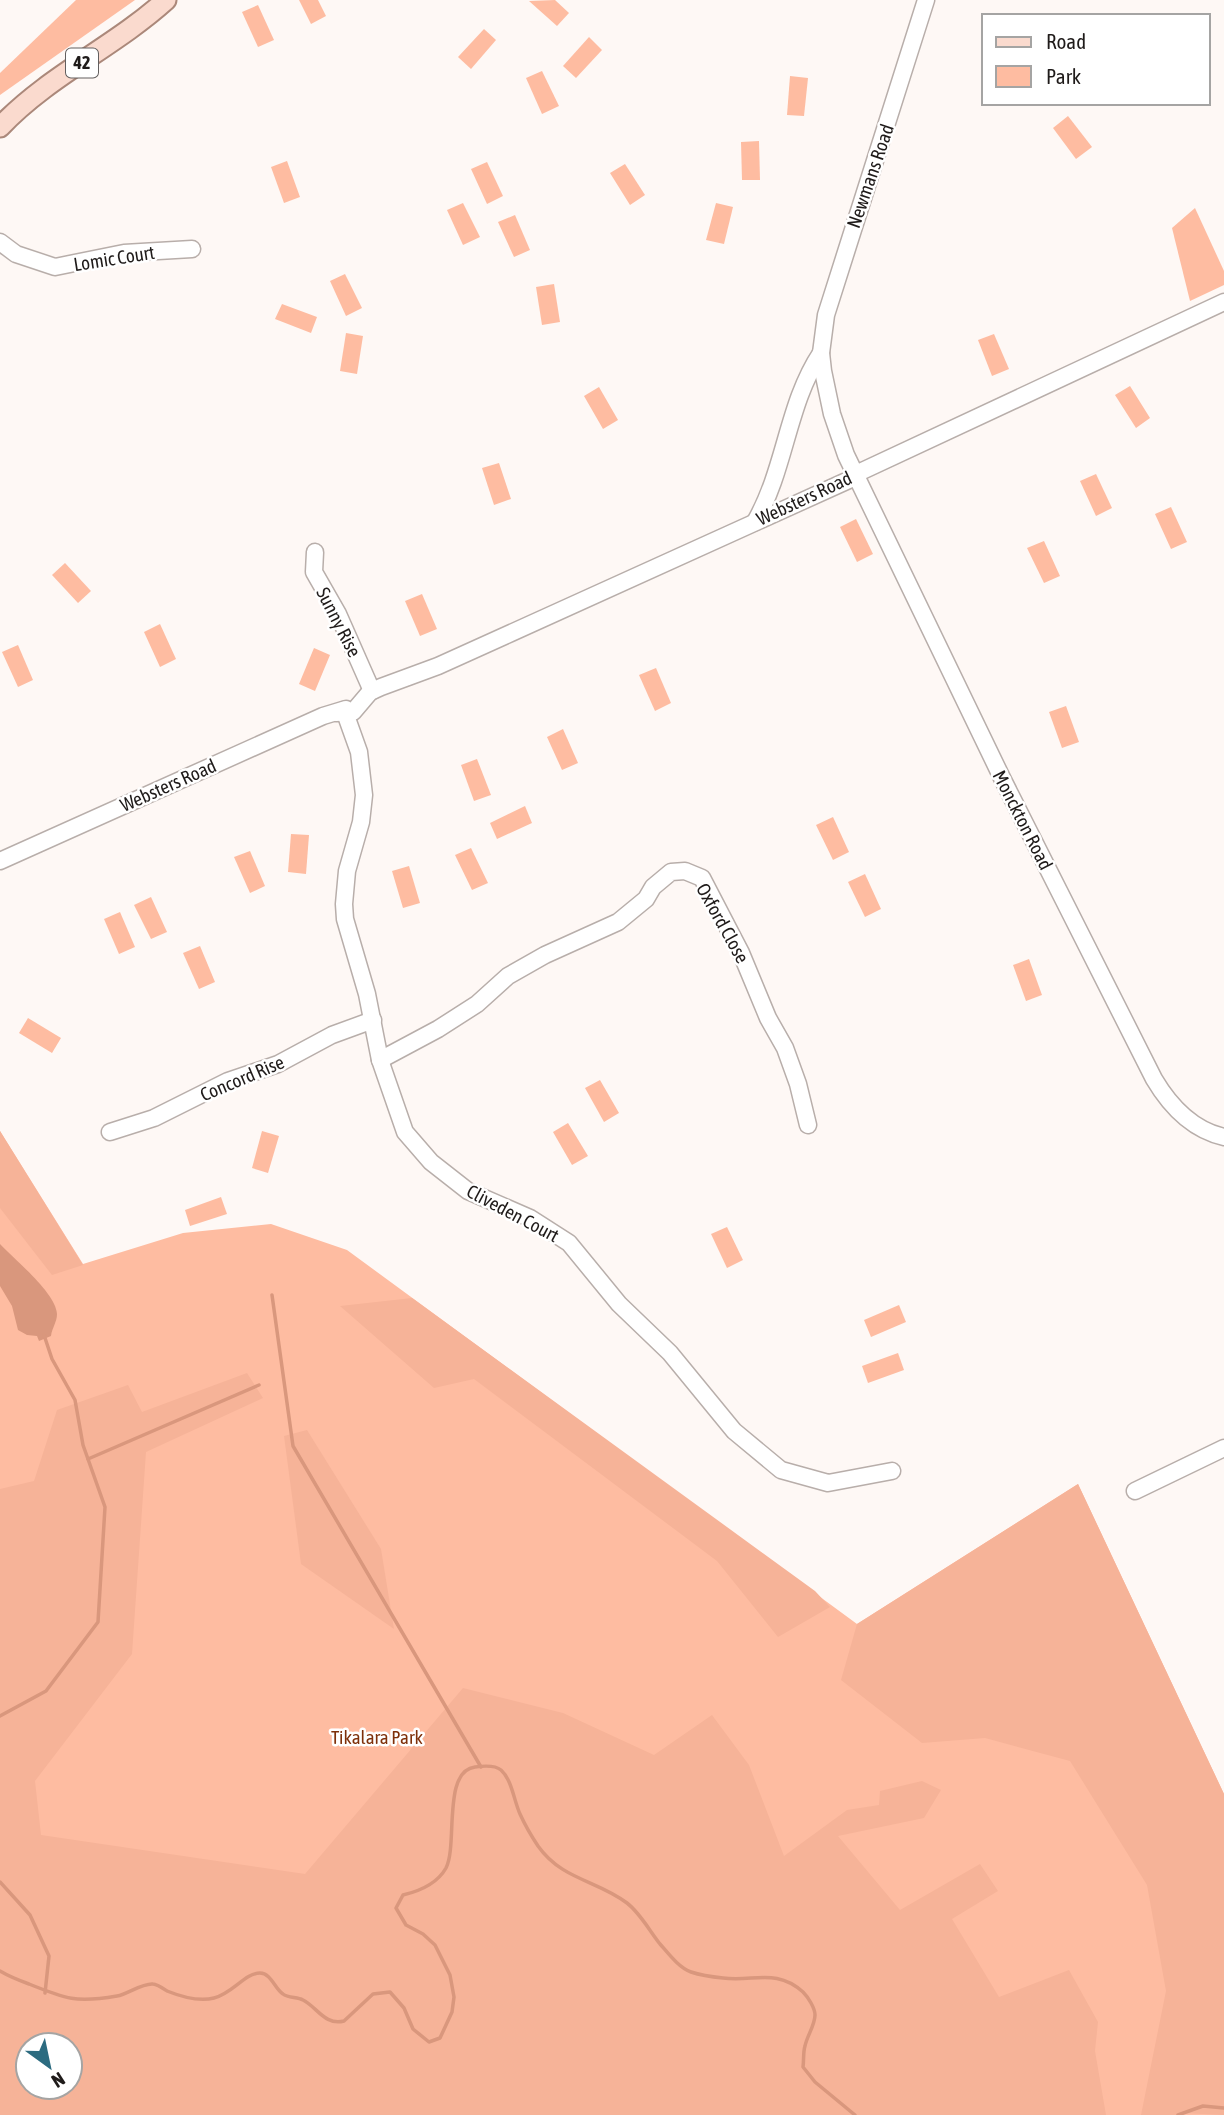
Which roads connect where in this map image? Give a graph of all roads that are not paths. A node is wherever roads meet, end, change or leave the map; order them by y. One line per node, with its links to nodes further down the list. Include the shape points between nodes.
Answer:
1 (164, 0): 3 (main road, 42, via 64,62); 4 (main road, 42, via 120,38 32,97)
2 (926, 0): 8 (street, Newmans Road, via 830,300)
3 (0, 111)
4 (0, 127)
5 (0, 242): 6 (street, Lomic Court, via 16,254 55,267 124,253)
6 (192, 249)
7 (1224, 302): 9 (street, Websters Road)
8 (821, 353): 9 (street, Newmans Road, via 832,414); 10 (street, Newmans Road, via 803,385)
9 (856, 475): 11 (street, Websters Road); 21 (street, Monckton Road, via 1154,1079 1169,1102 1195,1125)
10 (770, 494): 11 (street, via 780,505); 12 (street, Newmans Road)
11 (789, 506): 12 (street, Websters Road)
12 (755, 522): 14 (street, Websters Road, via 428,670)
13 (315, 552): 14 (street, Sunny Rise, via 314,572)
14 (374, 688): 15 (street, Websters Road, via 363,690)
15 (342, 712): 16 (street, Websters Road, via 323,716); 17 (street, Cliveden Court, via 359,752 364,795 344,904 348,935)
16 (0, 860)
17 (373, 1020): 18 (street, Cliveden Court); 20 (street, Concord Rise, via 169,1111)
18 (380, 1060): 19 (street, Oxford Close, via 477,1004 508,976 618,922 671,872 685,872 702,878 741,953 785,1048); 23 (street, Cliveden Court, via 405,1132 431,1162 468,1191 530,1217 569,1243 734,1431 781,1470 828,1483)
19 (808, 1125)
20 (110, 1132)
21 (1224, 1137)
22 (1224, 1448): 24 (street)
23 (892, 1471)
24 (1135, 1491)

